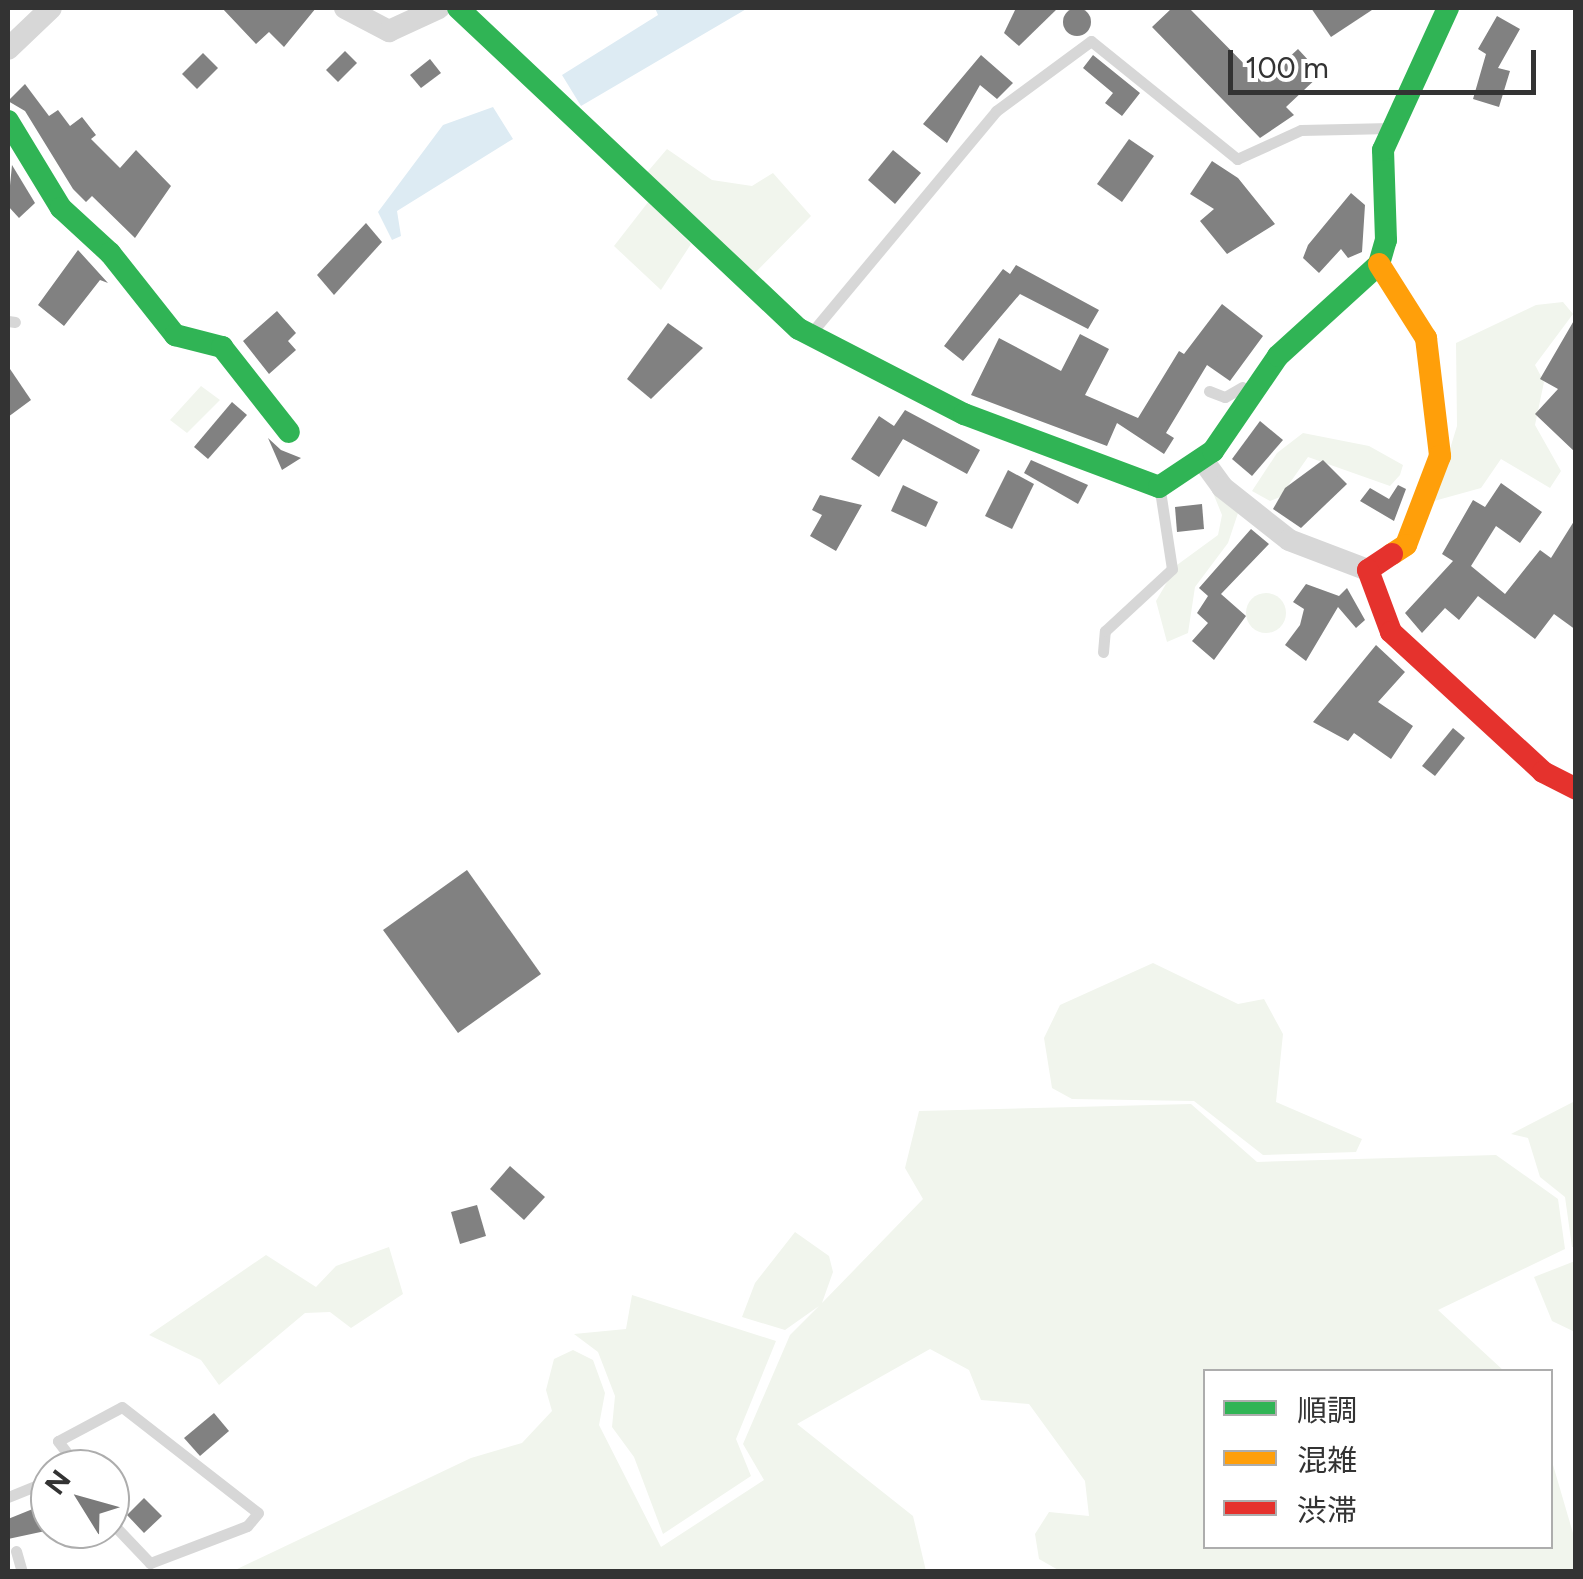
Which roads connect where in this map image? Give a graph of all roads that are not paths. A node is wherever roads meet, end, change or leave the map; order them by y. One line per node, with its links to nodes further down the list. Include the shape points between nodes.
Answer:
1 (50, 8): 6 (street)
2 (345, 8): 3 (street, via 389,31)
3 (439, 8)
4 (458, 8): 10 (street, via 691,235)
5 (1448, 8): 8 (street)
6 (8, 49)
7 (8, 121): 13 (street, via 62,208 110,252 175,335 222,346)
8 (1390, 128): 9 (street, via 1378,174 1386,240); 10 (lane, via 1301,130 1237,160 1092,41 996,111)
9 (1379, 264): 11 (street); 16 (street, via 1426,338 1440,456 1406,545)
10 (809, 335): 15 (street, via 964,414)
11 (1278, 356): 12 (lane, via 1265,360 1240,390 1225,397); 14 (street, via 1248,409)
12 (1209, 391)
13 (290, 432)
14 (1202, 459): 15 (street); 16 (street, via 1222,487 1289,540)
15 (1159, 487): 17 (lane, via 1172,569 1105,631)
16 (1368, 570): 18 (street, via 1392,632 1422,664 1474,701 1542,772)
17 (1103, 652)
18 (1576, 790)
19 (64, 1449): 20 (lane, via 58,1441 122,1407 258,1513 247,1526 150,1563)
20 (130, 1542)
21 (16, 1552): 22 (lane)
22 (22, 1572)

